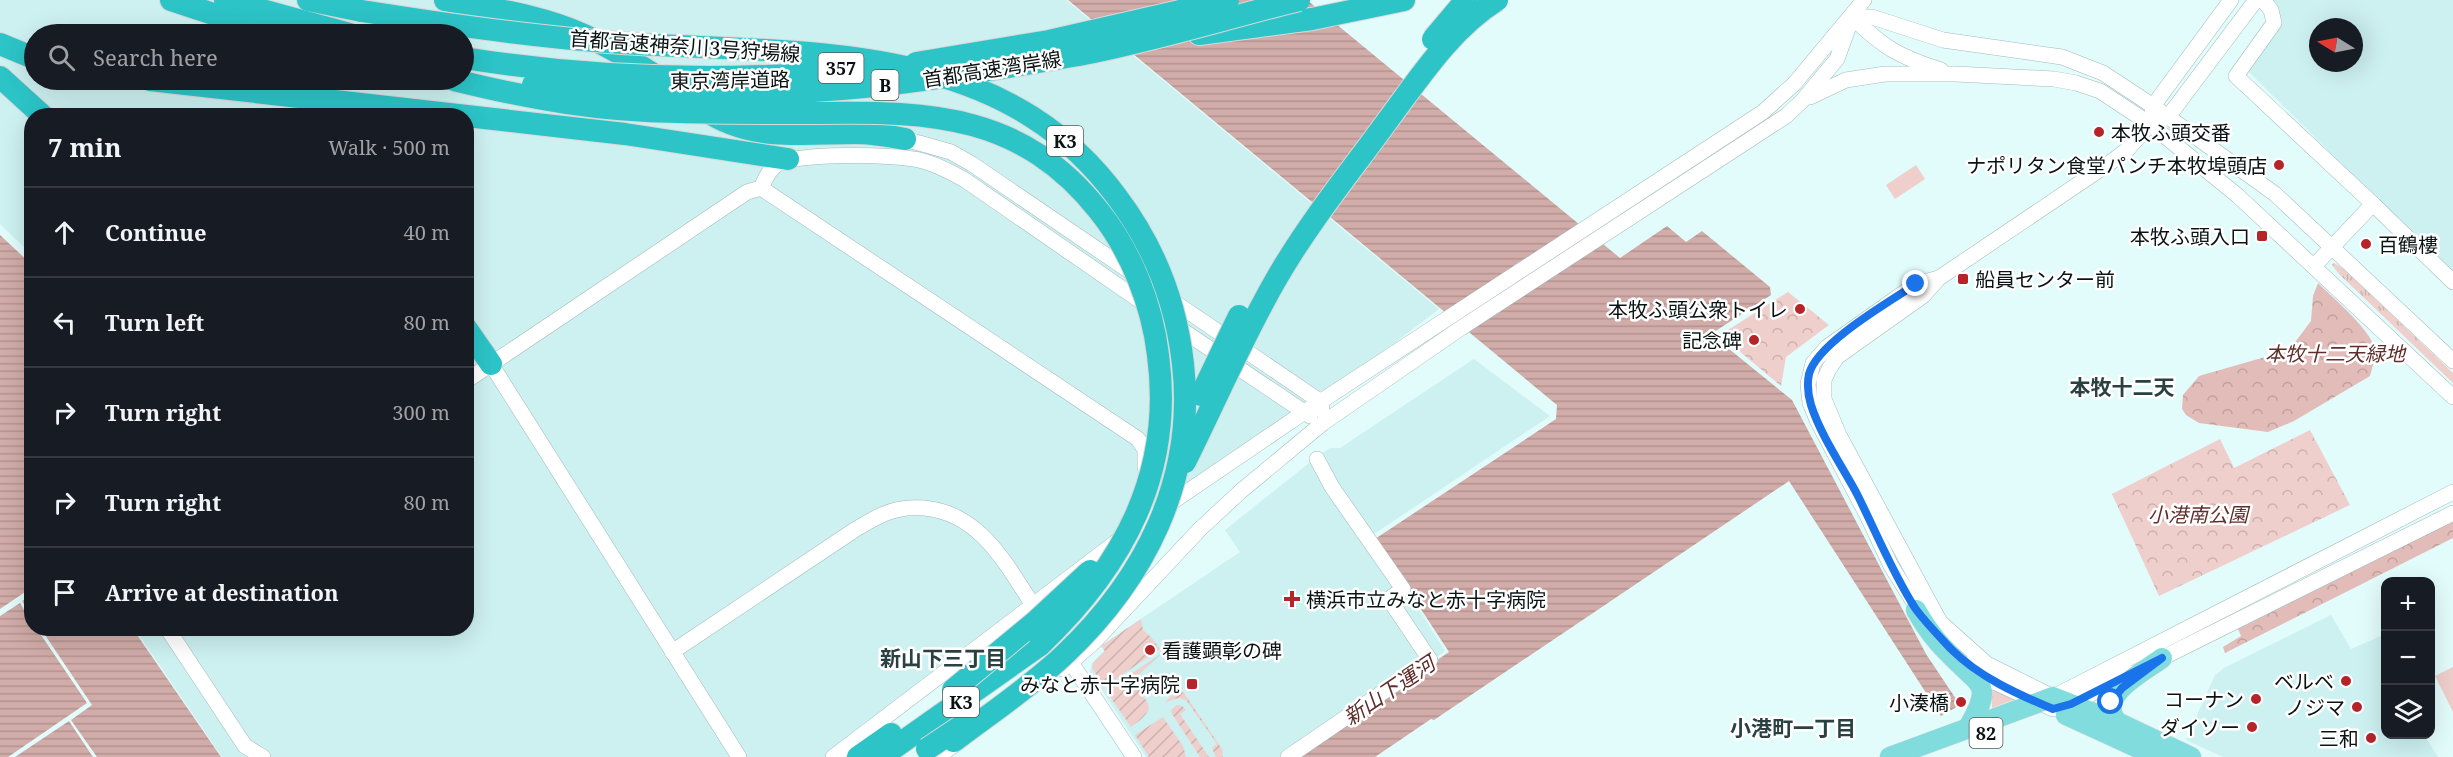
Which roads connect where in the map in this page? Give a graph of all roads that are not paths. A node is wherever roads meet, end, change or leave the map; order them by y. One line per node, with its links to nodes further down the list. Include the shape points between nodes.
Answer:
1 (171, 0): 19 (highway)
2 (218, 0): 20 (highway)
3 (225, 0): 21 (highway)
4 (242, 0): 22 (highway)
5 (308, 0): 23 (highway, 首都高速神奈川3号狩場線 / K3, bridge)
6 (445, 0): 43 (highway, bridge, via 526,16 583,34 626,57 728,124 759,132 857,133)
7 (1212, 0): 28 (highway, 東京湾岸道路 / 357, bridge, via 992,48 821,70 649,73)
8 (1228, 0): 29 (highway, 首都高速湾岸線 / B, bridge, via 993,52 819,74 728,78 635,76)
9 (1242, 0): 30 (highway, 東京湾岸道路 / 357, bridge, via 1006,53 821,78 638,80 543,73)
10 (1299, 0): 26 (highway, 首都高速湾岸線 / B, bridge)
11 (1404, 0): 26 (highway, B, bridge, via 1312,18)
12 (1466, 0): 80 (highway, K3, bridge, via 1418,59 1264,273 1222,349 1157,485 1119,540 1035,622 953,690)
13 (1497, 0): 85 (highway, K3, bridge, via 1462,28 1425,70 1306,233 1256,316 1171,490 1106,587 1003,705)
14 (1864, 0): 18 (street)
15 (2231, 0): 37 (street)
16 (2256, 0): 41 (street)
17 (2263, 0): 46 (street, via 2274,23 2236,76)
18 (1852, 17): 31 (street, via 1876,42 1899,55); 36 (street, via 1838,59); 37 (street, via 1872,17 1943,40 2073,60 2103,73); 47 (street, via 1780,98)
19 (244, 24)
20 (300, 24)
21 (313, 24)
22 (328, 24)
23 (447, 24)
24 (474, 28): 68 (highway, 首都高速神奈川3号狩場線 / K3, bridge, via 609,42 848,56 909,66 962,81 1012,104 1094,168 1126,209 1155,259 1181,346 1185,394 1177,470 1162,519 1133,576)
25 (0, 44): 27 (highway)
26 (1124, 45): 33 (highway, 首都高速湾岸線 / B, bridge, via 914,81 775,93 633,93)
27 (24, 54)
28 (474, 59)
29 (474, 59)
30 (474, 60)
31 (1956, 74): 36 (street, via 1861,77 1835,84); 42 (street, via 2076,83 2108,95)
32 (0, 77): 38 (highway)
33 (474, 79)
34 (474, 85): 69 (highway, K3, bridge, via 551,102 615,109 930,115 974,124 1013,140 1076,186 1118,238 1145,299 1157,343 1160,419 1149,482 1123,544 1096,584)
35 (238, 90): 39 (highway)
36 (1802, 102): 47 (street, via 1770,127)
37 (2153, 106): 41 (street); 42 (street)
38 (34, 108)
39 (396, 108)
40 (474, 117): 44 (highway, via 625,134)
41 (2168, 117): 42 (street); 48 (street, via 2275,194)
42 (2150, 124): 49 (street, via 2238,196); 50 (street, via 2112,162)
43 (906, 139): 58 (street, via 951,152 972,164)
44 (788, 159): 45 (street, via 770,171); 59 (street, via 879,154 943,168)
45 (761, 188): 55 (street, via 747,192); 64 (street, via 1138,439 1146,455 1145,495)
46 (2373, 204): 48 (street); 51 (street)
47 (1601, 228): 52 (street)
48 (2331, 247): 49 (street); 54 (street)
49 (2314, 266): 57 (street)
50 (1940, 278): 66 (street, via 1916,284 1827,347 1813,363 1808,384 1817,420); 73 (street, via 1923,296 1837,357 1824,380 1825,404 1940,622 1987,664)
51 (2453, 282)
52 (1455, 323): 58 (street); 60 (street)
53 (474, 340): 55 (highway)
54 (2453, 361)
55 (491, 364): 56 (street); 70 (street)
56 (474, 376)
57 (2453, 397)
58 (1321, 402): 59 (street); 60 (street)
59 (1303, 413): 60 (street); 64 (street)
60 (1323, 423): 72 (street, via 1200,529)
61 (1317, 459): 87 (street, via 1332,488 1403,589 1389,599 1430,660)
62 (2453, 492): 73 (street)
63 (2453, 513): 71 (street)
64 (1154, 514): 65 (street)
65 (1032, 604): 70 (street, via 977,529 936,509 910,507 885,513 856,529); 72 (street); 79 (street)
66 (1916, 610): 73 (street, via 1953,650 1996,683); 75 (main road, via 1930,635 1979,682 1983,692)
67 (172, 636): 77 (street, via 245,746)
68 (1080, 639): 83 (highway, K3, bridge, via 1012,692); 84 (highway, 首都高速神奈川3号狩場線 / K3, bridge, via 1031,684)
69 (1040, 645): 81 (highway, K3); 82 (highway, K3, via 989,693)
70 (672, 652): 78 (street)
71 (2162, 658): 73 (street); 74 (main road, via 2113,697 2111,711)
72 (1071, 663): 85 (street); 86 (street)
73 (2054, 703): 74 (main road); 75 (main road, 82); 89 (main road, 82); 90 (main road)
74 (2117, 722): 76 (main road)
75 (1968, 728): 88 (main road, 82)
76 (2180, 755)
77 (263, 757)
78 (739, 757)
79 (833, 757)
80 (858, 757)
81 (881, 757)
82 (900, 757)
83 (916, 757)
84 (930, 757)
85 (939, 757)
86 (1134, 757)
87 (1288, 757)
88 (1890, 757)
89 (1920, 757)
90 (2158, 757)

